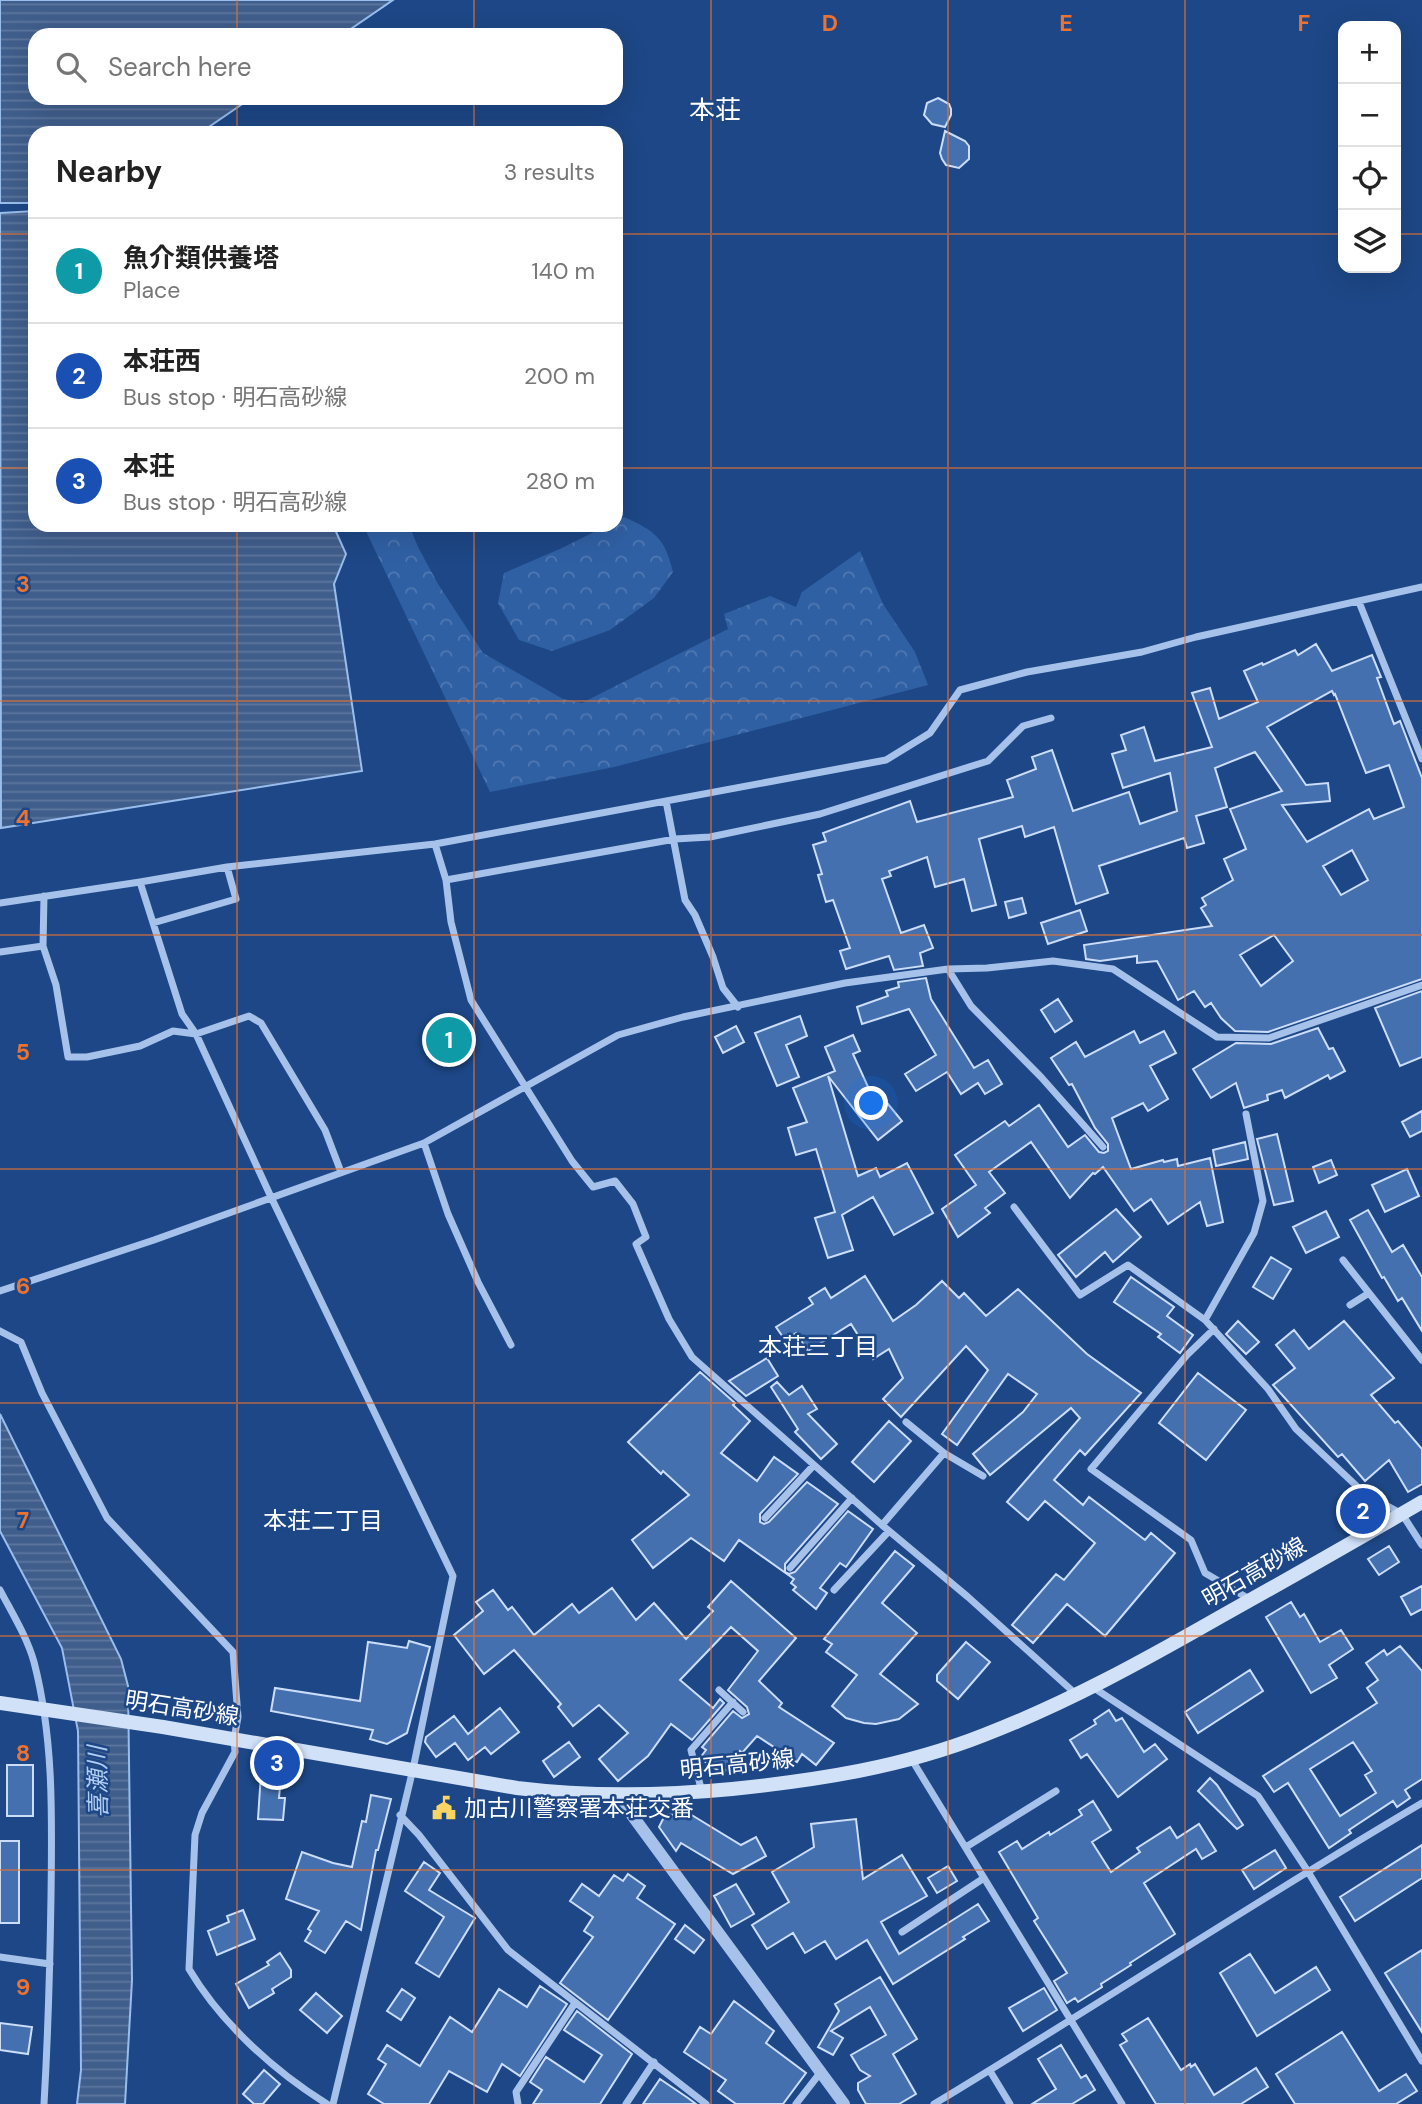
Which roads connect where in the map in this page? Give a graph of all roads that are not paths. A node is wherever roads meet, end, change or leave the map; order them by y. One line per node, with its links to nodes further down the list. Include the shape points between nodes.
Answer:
1 (1422, 587): 2 (street)
2 (1359, 602): 4 (street); 5 (street, via 960,690 930,733 886,760)
3 (1051, 718): 6 (street, via 1023,726 988,761 820,814 710,837)
4 (1422, 760)
5 (666, 801): 6 (street); 7 (street)
6 (675, 839): 9 (street); 18 (street, via 685,900 723,988)
7 (435, 844): 8 (street); 9 (street)
8 (227, 867): 10 (street); 13 (street, via 236,899)
9 (446, 880): 20 (street, via 451,922 471,1000)
10 (140, 882): 11 (street); 13 (street)
11 (44, 896): 12 (street); 14 (street)
12 (0, 902)
13 (153, 923): 19 (street, via 182,1014)
14 (43, 946): 15 (street); 19 (street, via 56,985 68,1057 140,1046 173,1031)
15 (0, 952)
16 (948, 968): 17 (street, via 1053,961 1113,969 1217,1037 1269,1038); 18 (street, via 845,983); 23 (street, via 971,1006)
17 (1422, 985)
18 (738, 1007): 20 (street, via 618,1035)
19 (196, 1034): 24 (street, via 249,1016 261,1023 326,1130); 25 (street)
20 (524, 1088): 22 (street); 38 (street, via 593,1186 615,1181 633,1204 646,1237 636,1244 669,1320 692,1357)
21 (1246, 1114): 31 (street, via 1264,1201 1254,1233)
22 (424, 1143): 24 (street); 34 (street, via 473,1272)
23 (1102, 1147)
24 (341, 1172): 25 (street)
25 (271, 1197): 28 (street); 60 (street, via 453,1576)
26 (1014, 1207): 31 (street, via 1080,1295 1128,1265)
27 (1343, 1260): 29 (street)
28 (0, 1291)
29 (1369, 1293): 30 (street); 35 (street)
30 (1350, 1305)
31 (1205, 1320): 32 (street)
32 (1214, 1329): 42 (street, via 1328,1461 1364,1493); 50 (street, via 1091,1469 1191,1540 1205,1573)
33 (0, 1331): 58 (street, via 21,1342 42,1393 107,1518 233,1652 238,1717)
34 (511, 1345)
35 (1422, 1360)
36 (906, 1422): 37 (street)
37 (944, 1453): 39 (street); 44 (street)
38 (814, 1465): 40 (street); 43 (street)
39 (983, 1476)
40 (852, 1498): 44 (street); 47 (street)
41 (1422, 1502): 42 (main road, 明石高砂線)
42 (1402, 1514): 46 (street); 50 (main road, 明石高砂線)
43 (765, 1518)
44 (882, 1525): 45 (street)
45 (889, 1531): 49 (street); 53 (street)
46 (1422, 1545)
47 (790, 1568)
48 (0, 1590): 56 (street, via 28,1644)
49 (834, 1590)
50 (1251, 1600): 51 (main road, 明石高砂線)
51 (1094, 1688): 53 (main road, 明石高砂線); 67 (street, via 1258,1796)
52 (719, 1690): 54 (street)
53 (1077, 1695): 59 (main road, 明石高砂線, via 983,1736)
54 (733, 1702): 57 (street); 62 (street, via 691,1750)
55 (0, 1703): 56 (main road, 明石高砂線)
56 (46, 1710): 58 (main road, 明石高砂線); 71 (street, via 52,1808)
57 (743, 1712)
58 (234, 1739): 60 (main road, 明石高砂線); 79 (street, via 235,1752 195,1835 189,1969 247,2039)
59 (912, 1760): 62 (main road, 明石高砂線, via 860,1772); 66 (street)
60 (413, 1769): 63 (main road, 明石高砂線, via 569,1795); 65 (street)
61 (1056, 1791): 66 (street)
62 (702, 1793): 63 (main road, 明石高砂線)
63 (618, 1796): 77 (street)
64 (1422, 1803): 67 (street)
65 (400, 1815): 72 (street, via 508,1950); 80 (street)
66 (966, 1847): 68 (street)
67 (1307, 1870): 73 (street); 74 (street)
68 (984, 1878): 69 (street); 73 (street)
69 (902, 1932)
70 (0, 1957): 71 (street)
71 (50, 1964): 78 (street)
72 (575, 2003): 75 (street); 81 (street, via 516,2092)
73 (1072, 2021): 76 (street); 88 (street)
74 (1422, 2061)
75 (654, 2062): 82 (street); 83 (street)
76 (990, 2071): 86 (street); 87 (street)
77 (820, 2073): 84 (street); 85 (street)
78 (44, 2104)
79 (327, 2104)
80 (333, 2104)
81 (518, 2104)
82 (626, 2104)
83 (706, 2104)
84 (796, 2104)
85 (844, 2104)
86 (934, 2104)
87 (1010, 2104)
88 (1122, 2104)

